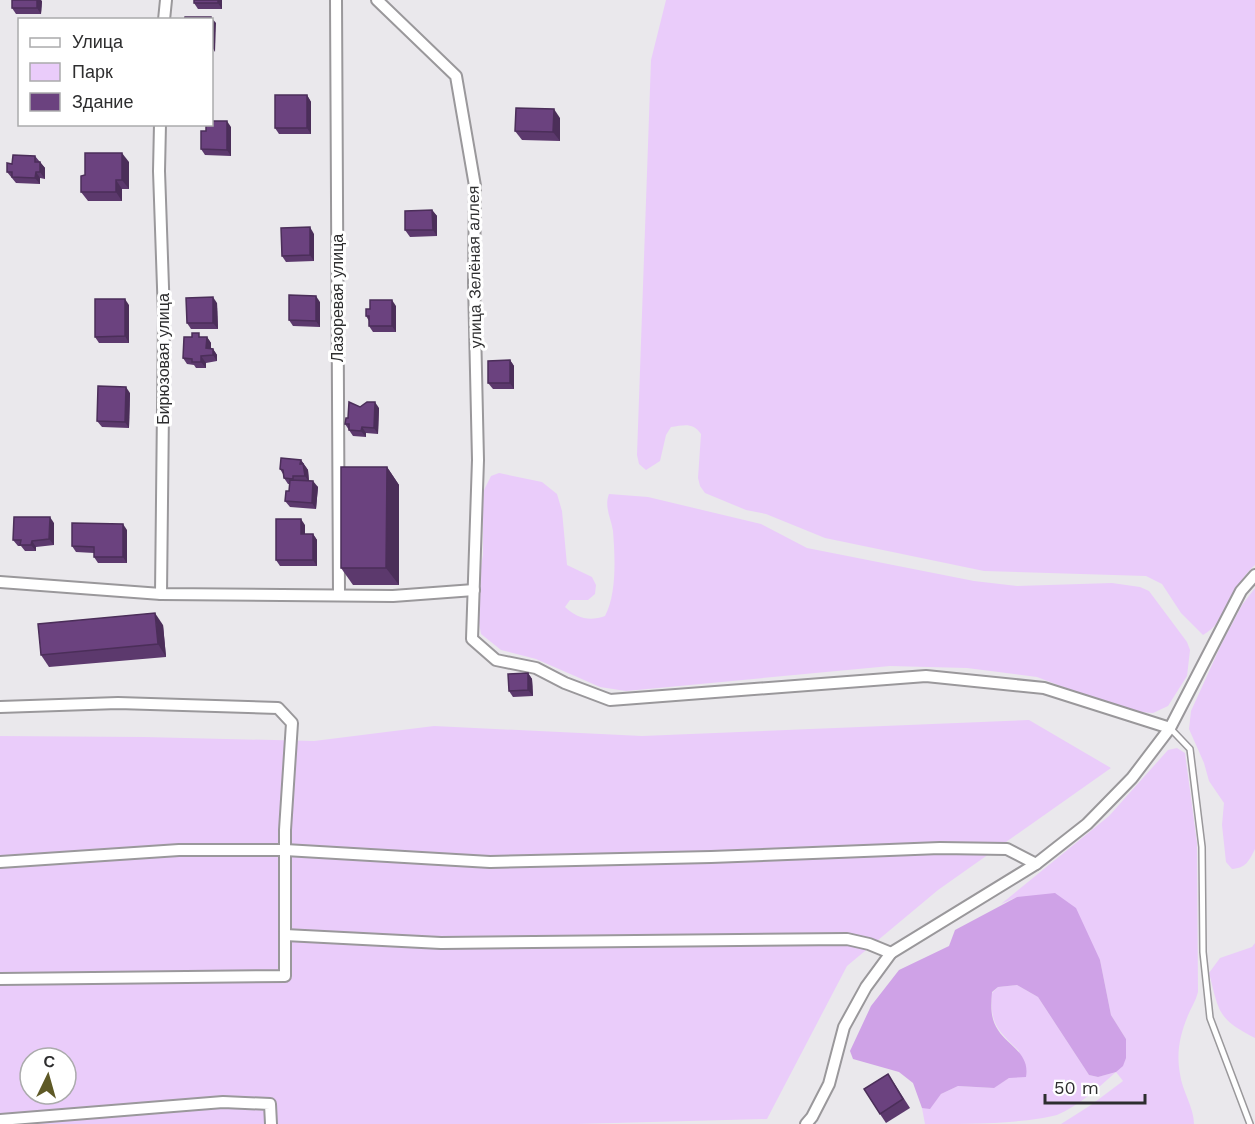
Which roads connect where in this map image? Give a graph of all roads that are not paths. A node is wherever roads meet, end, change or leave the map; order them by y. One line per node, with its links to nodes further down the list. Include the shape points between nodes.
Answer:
1 (165, 0): 4 (street)
2 (336, 0): 10 (street, Лазоревая улица)
3 (377, 0): 8 (street, улица Зелёная аллея, via 456,76 475,186 478,460)
4 (164, 18)
5 (160, 126): 9 (street, Бирюзовая улица, via 164,316)
6 (1255, 575): 12 (street, via 1241,591)
7 (0, 582): 9 (street)
8 (474, 590): 10 (street); 12 (street, улица Зелёная аллея, via 472,639 496,660 536,668 610,700 926,676 1044,688)
9 (161, 594): 10 (street)
10 (339, 595)
11 (0, 707): 13 (street, via 118,703 278,708 292,723)
12 (1170, 728): 15 (street, via 1132,778 1087,824); 22 (lane, via 1190,749 1202,847 1203,952 1210,1018)
13 (285, 850): 14 (street, via 179,850); 15 (street, via 490,862 1007,849); 16 (street)
14 (0, 862)
15 (1036, 864): 17 (street)
16 (285, 935): 17 (street, via 441,943 847,939); 18 (street, via 285,975)
17 (891, 953): 21 (street, via 844,1027 829,1084)
18 (0, 979)
19 (0, 1120): 20 (street, via 223,1102 270,1104)
20 (272, 1124)
21 (806, 1124)
22 (1250, 1124)

